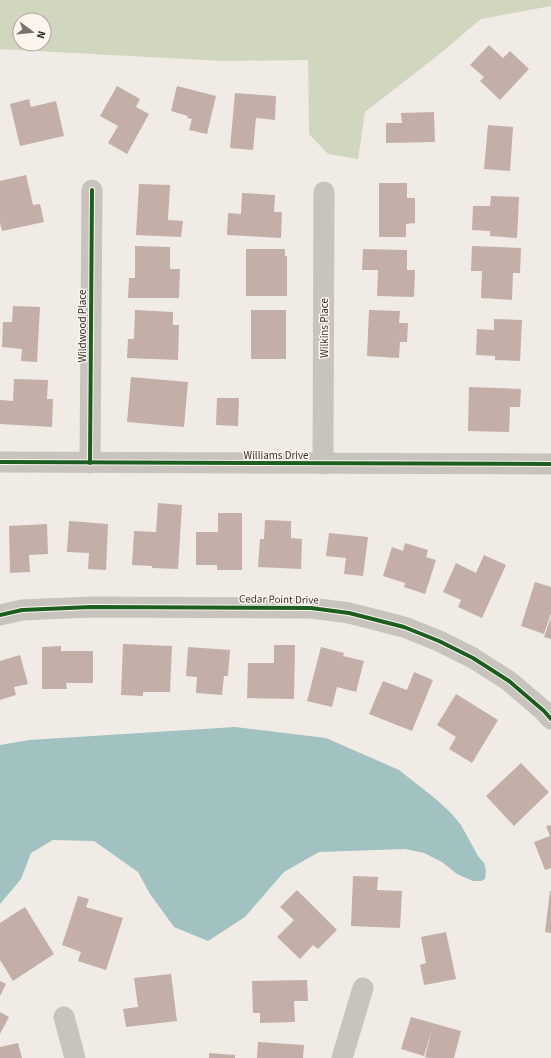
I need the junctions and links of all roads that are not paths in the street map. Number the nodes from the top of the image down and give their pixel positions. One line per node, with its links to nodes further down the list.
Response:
1 (92, 190): 4 (street, Wildwood Place)
2 (324, 192): 5 (street, Wilkins Place)
3 (0, 462): 4 (street, Williams Drive)
4 (90, 463): 5 (street, Williams Drive)
5 (323, 464): 6 (street, Williams Drive)
6 (551, 464)
7 (0, 615): 8 (street, Cedar Point Drive)
8 (549, 711)
9 (363, 988): 12 (street)
10 (64, 1017): 11 (street)
11 (75, 1058)
12 (342, 1058)

